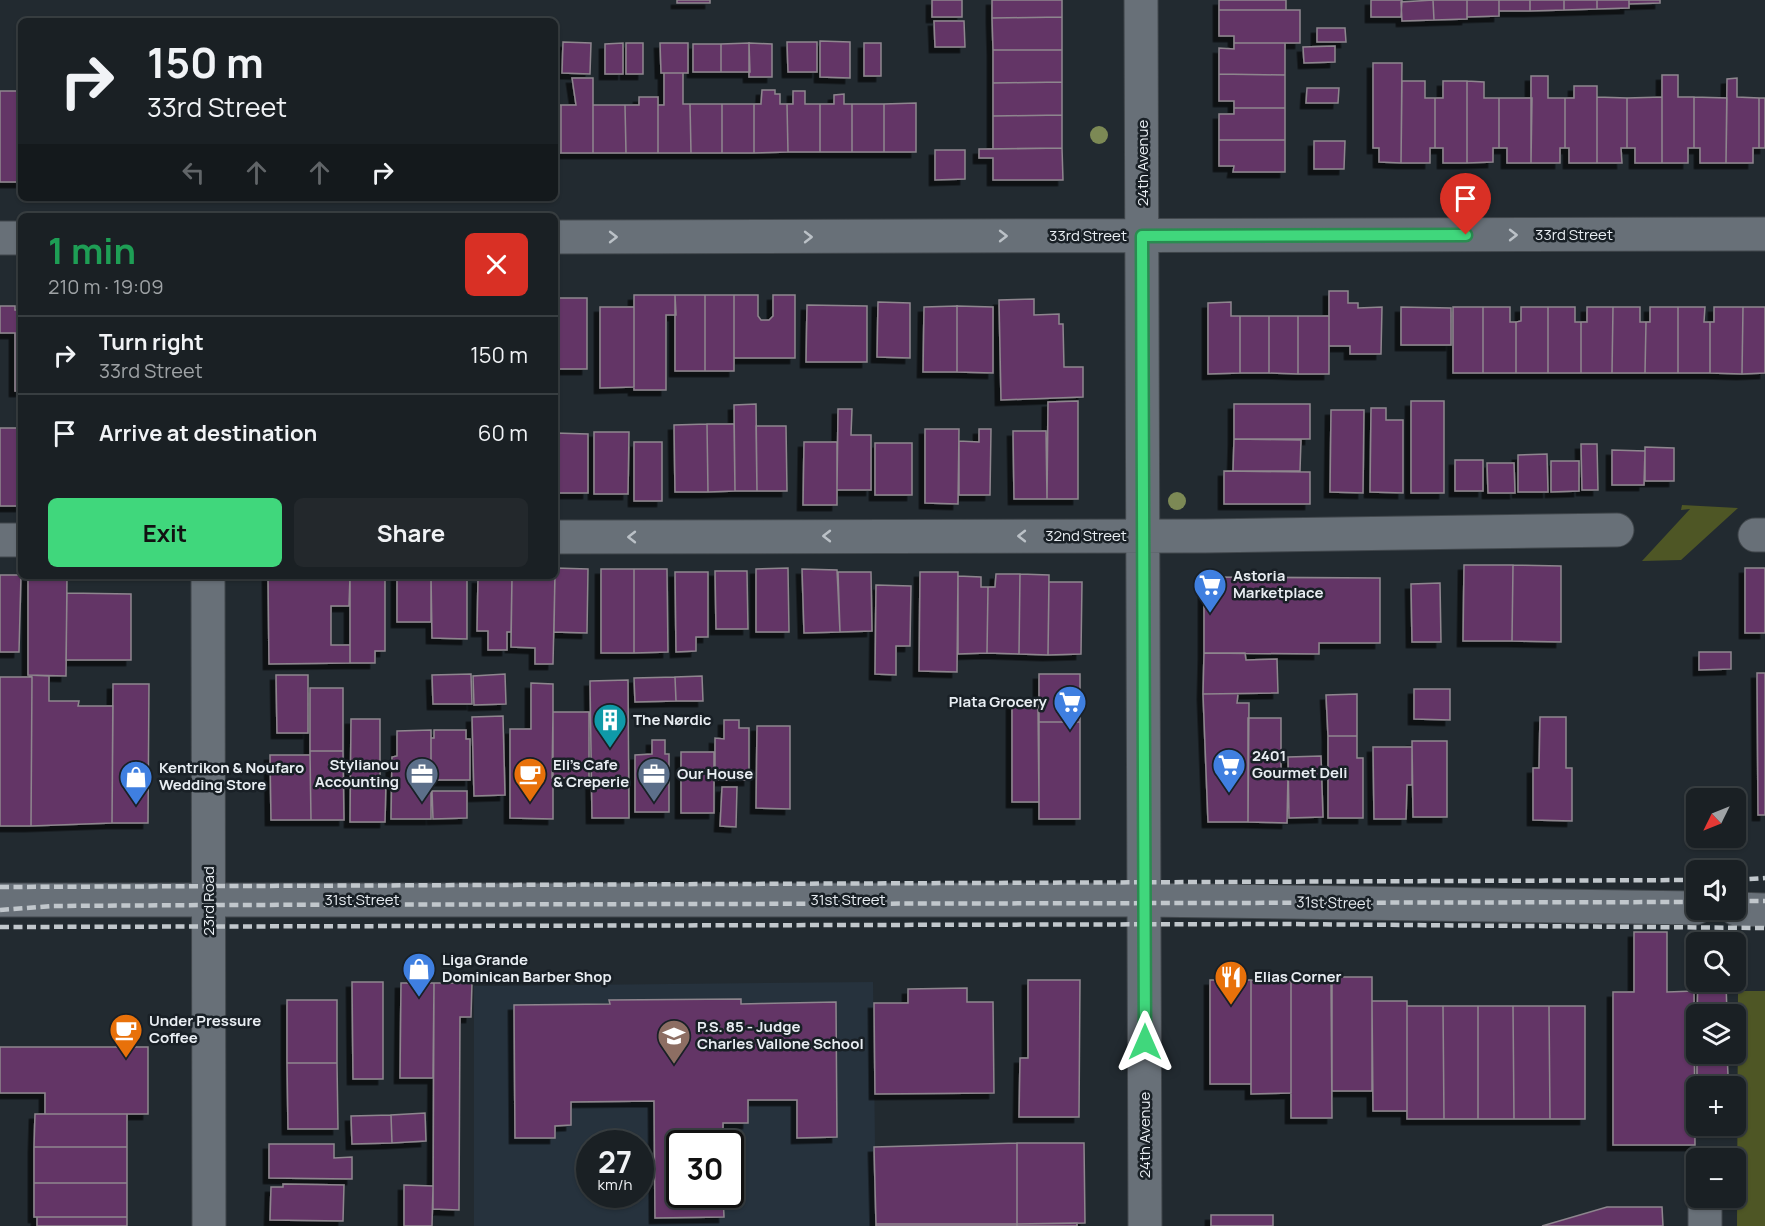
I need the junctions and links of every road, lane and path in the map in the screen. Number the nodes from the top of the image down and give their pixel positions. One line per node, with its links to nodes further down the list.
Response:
1 (1141, 0): 3 (street, 24th Avenue)
2 (1765, 234): 3 (street, 33rd Street, one-way to 2)
3 (1142, 236): 4 (street, 33rd Street, one-way to 3); 8 (street, 24th Avenue)
4 (558, 237)
5 (0, 238): 6 (street)
6 (18, 238)
7 (1617, 530): 8 (street, 32nd Street)
8 (1143, 536): 9 (street, 32nd Street, one-way to 9); 15 (street, 24th Avenue)
9 (558, 537)
10 (0, 540): 11 (street)
11 (18, 540)
12 (208, 579): 14 (street, 23rd Road)
13 (0, 900): 14 (street, 31st Street)
14 (209, 900): 15 (street, 31st Street); 20 (street, 23rd Road)
15 (1144, 900): 16 (street, 31st Street); 21 (street, 24th Avenue)
16 (1686, 908)
17 (1746, 909): 18 (street)
18 (1765, 910)
19 (1705, 1208): 22 (street)
20 (209, 1226)
21 (1145, 1226)
22 (1705, 1226)

